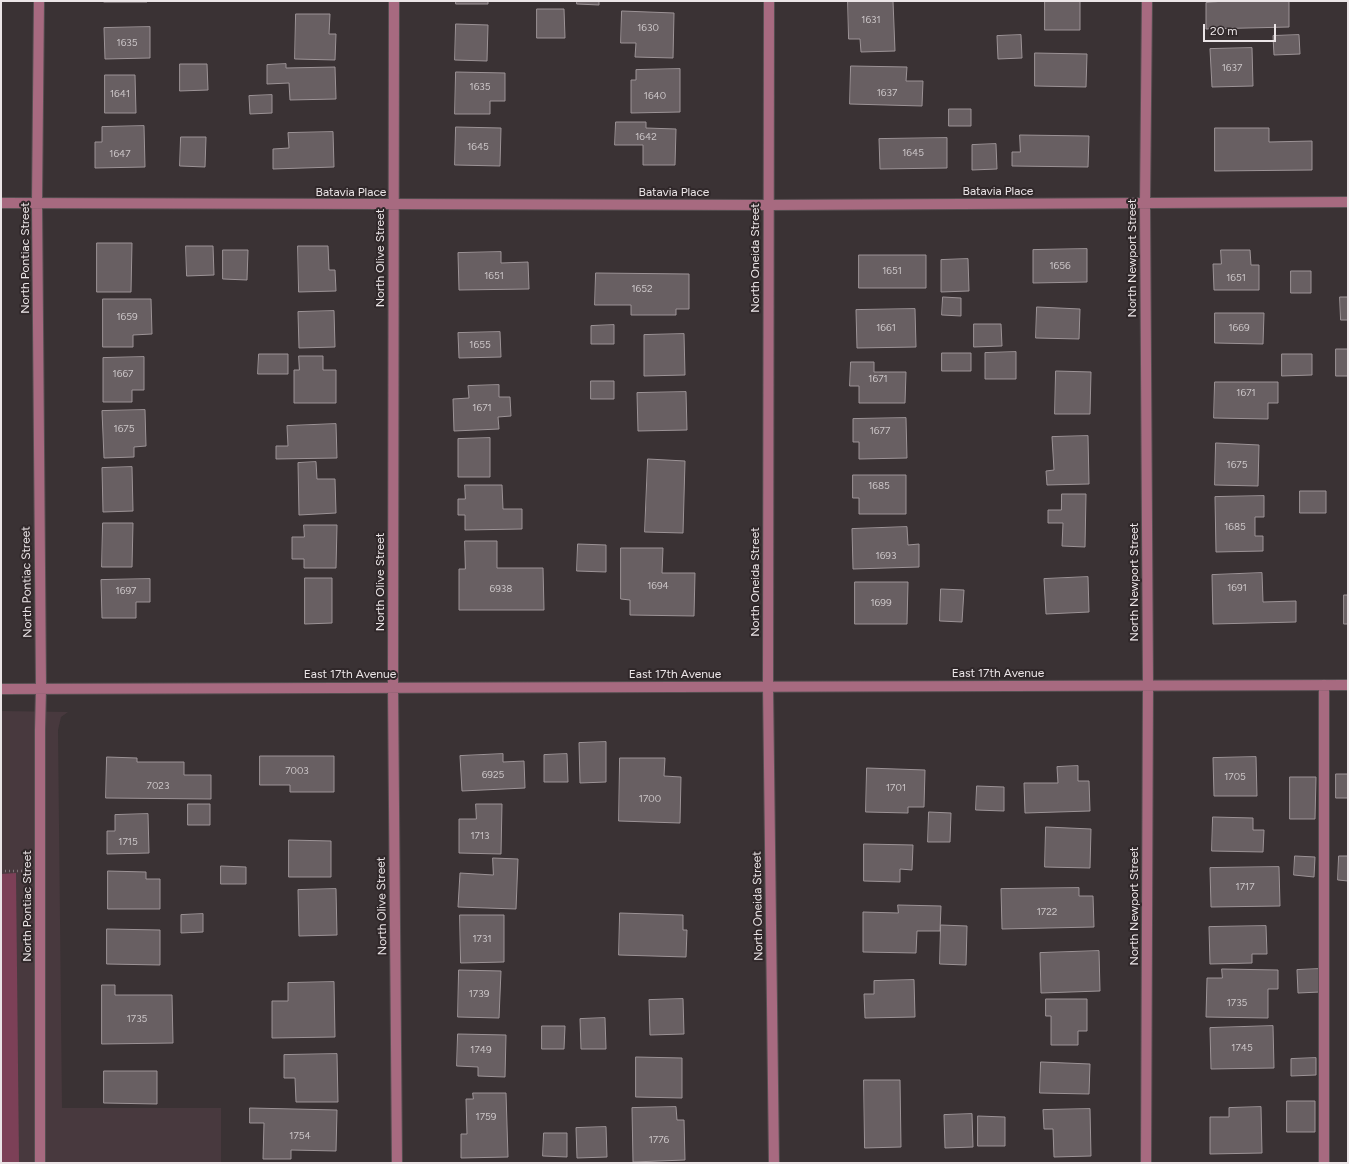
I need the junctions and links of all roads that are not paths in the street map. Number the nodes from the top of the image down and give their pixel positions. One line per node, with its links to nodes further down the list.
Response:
1 (39, 1): 5 (street, North Pontiac Street)
2 (394, 1): 9 (street, North Olive Street)
3 (769, 1): 10 (street, North Oneida Street)
4 (1147, 1): 8 (street, North Newport Street)
5 (37, 202): 7 (street, Batavia Place); 9 (street, Batavia Place); 17 (street, North Pontiac Street)
6 (1348, 202): 8 (street, Batavia Place)
7 (1, 203)
8 (1145, 203): 10 (street, Batavia Place); 13 (street, North Newport Street)
9 (393, 205): 10 (street, Batavia Place); 14 (street, North Olive Street)
10 (768, 205): 15 (street, North Oneida Street)
11 (1324, 685): 12 (street, East 17th Avenue); 13 (street, East 17th Avenue); 22 (street)
12 (1348, 685)
13 (1148, 686): 15 (street, East 17th Avenue); 21 (street, North Newport Street)
14 (393, 687): 15 (street, East 17th Avenue); 17 (street, East 17th Avenue); 19 (street, North Olive Street)
15 (768, 687): 20 (street, North Oneida Street)
16 (1, 688): 17 (street, East 17th Avenue)
17 (41, 688): 18 (street, North Pontiac Street)
18 (40, 1163)
19 (397, 1163)
20 (774, 1163)
21 (1146, 1163)
22 (1324, 1163)

